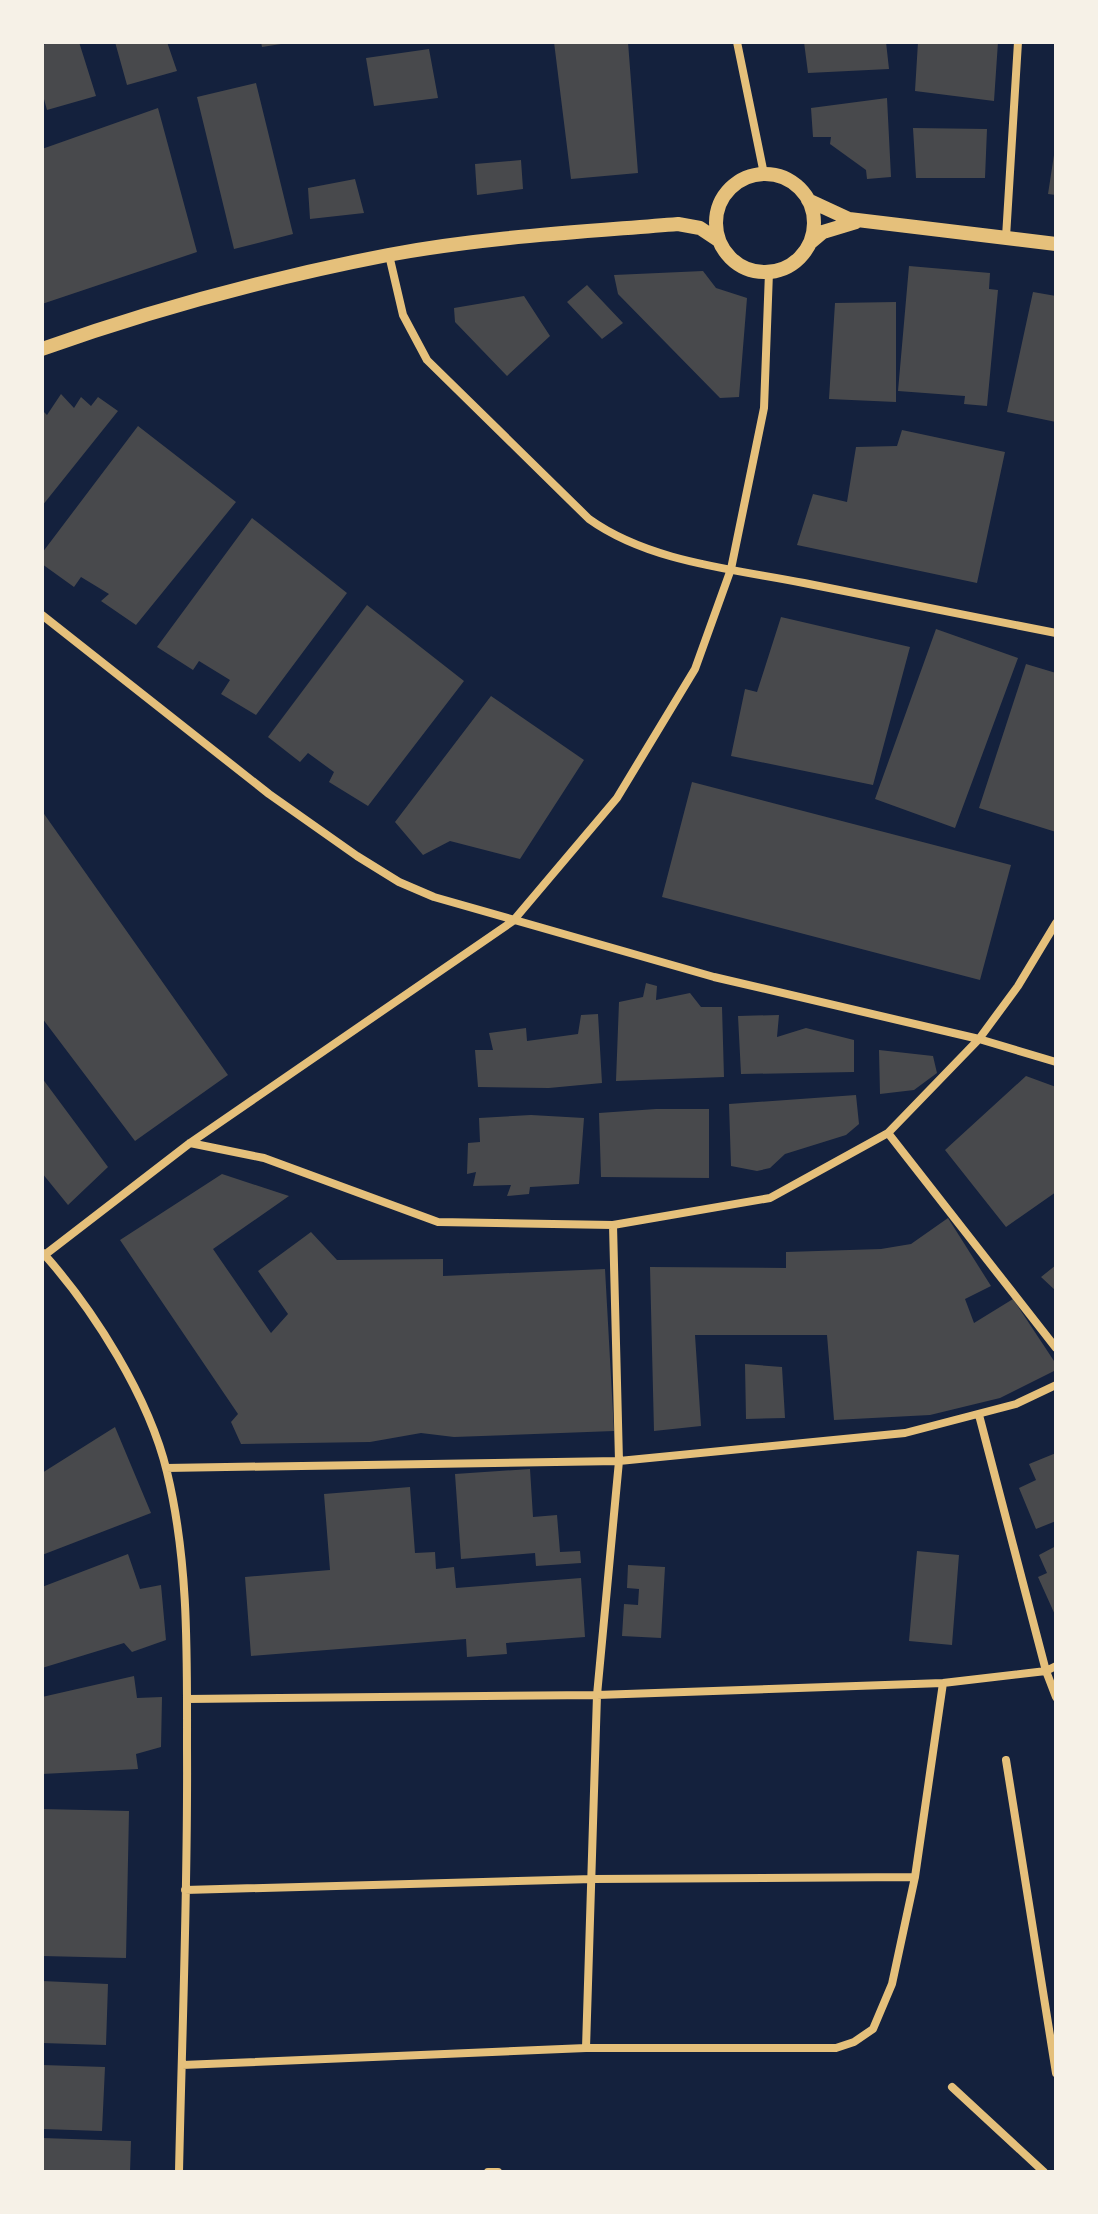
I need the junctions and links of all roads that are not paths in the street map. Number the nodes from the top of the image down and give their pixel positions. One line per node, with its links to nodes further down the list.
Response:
1 (737, 42): 3 (street)
2 (1018, 42): 8 (street)
3 (764, 174): 4 (street); 5 (street)
4 (808, 200): 6 (street); 10 (street)
5 (720, 202): 7 (street); 9 (street)
6 (864, 221): 8 (street); 10 (street)
7 (678, 224): 9 (street); 12 (street)
8 (1006, 237): 11 (street)
9 (718, 240): 13 (street)
10 (809, 243): 13 (street)
11 (1056, 244)
12 (389, 255): 14 (street); 15 (street)
13 (769, 272): 15 (street)
14 (42, 349)
15 (731, 569): 17 (street); 18 (street)
16 (42, 615): 18 (street)
17 (1056, 633)
18 (513, 921): 20 (street); 23 (street)
19 (1056, 923): 20 (street)
20 (979, 1039): 21 (street); 22 (street)
21 (1056, 1062)
22 (888, 1133): 24 (street); 26 (street)
23 (190, 1143): 24 (street); 25 (street)
24 (613, 1225): 29 (street)
25 (43, 1255): 30 (street)
26 (1056, 1348)
27 (1056, 1385): 28 (street)
28 (979, 1415): 29 (street); 32 (street)
29 (619, 1461): 30 (street); 34 (street)
30 (166, 1468): 36 (street)
31 (1056, 1666): 32 (street)
32 (1046, 1671): 33 (street); 35 (street)
33 (943, 1683): 34 (street); 38 (street)
34 (597, 1695): 36 (street); 39 (street)
35 (1056, 1697)
36 (187, 1699): 40 (street)
37 (1006, 1760): 43 (street)
38 (915, 1877): 39 (street); 41 (street)
39 (593, 1879): 40 (street); 41 (street)
40 (185, 1890): 42 (street)
41 (586, 2048): 42 (street)
42 (182, 2065): 46 (street)
43 (1056, 2073)
44 (952, 2087): 49 (street)
45 (1056, 2166): 49 (street)
46 (179, 2172)
47 (489, 2172): 48 (street)
48 (498, 2172)
49 (1046, 2172)

